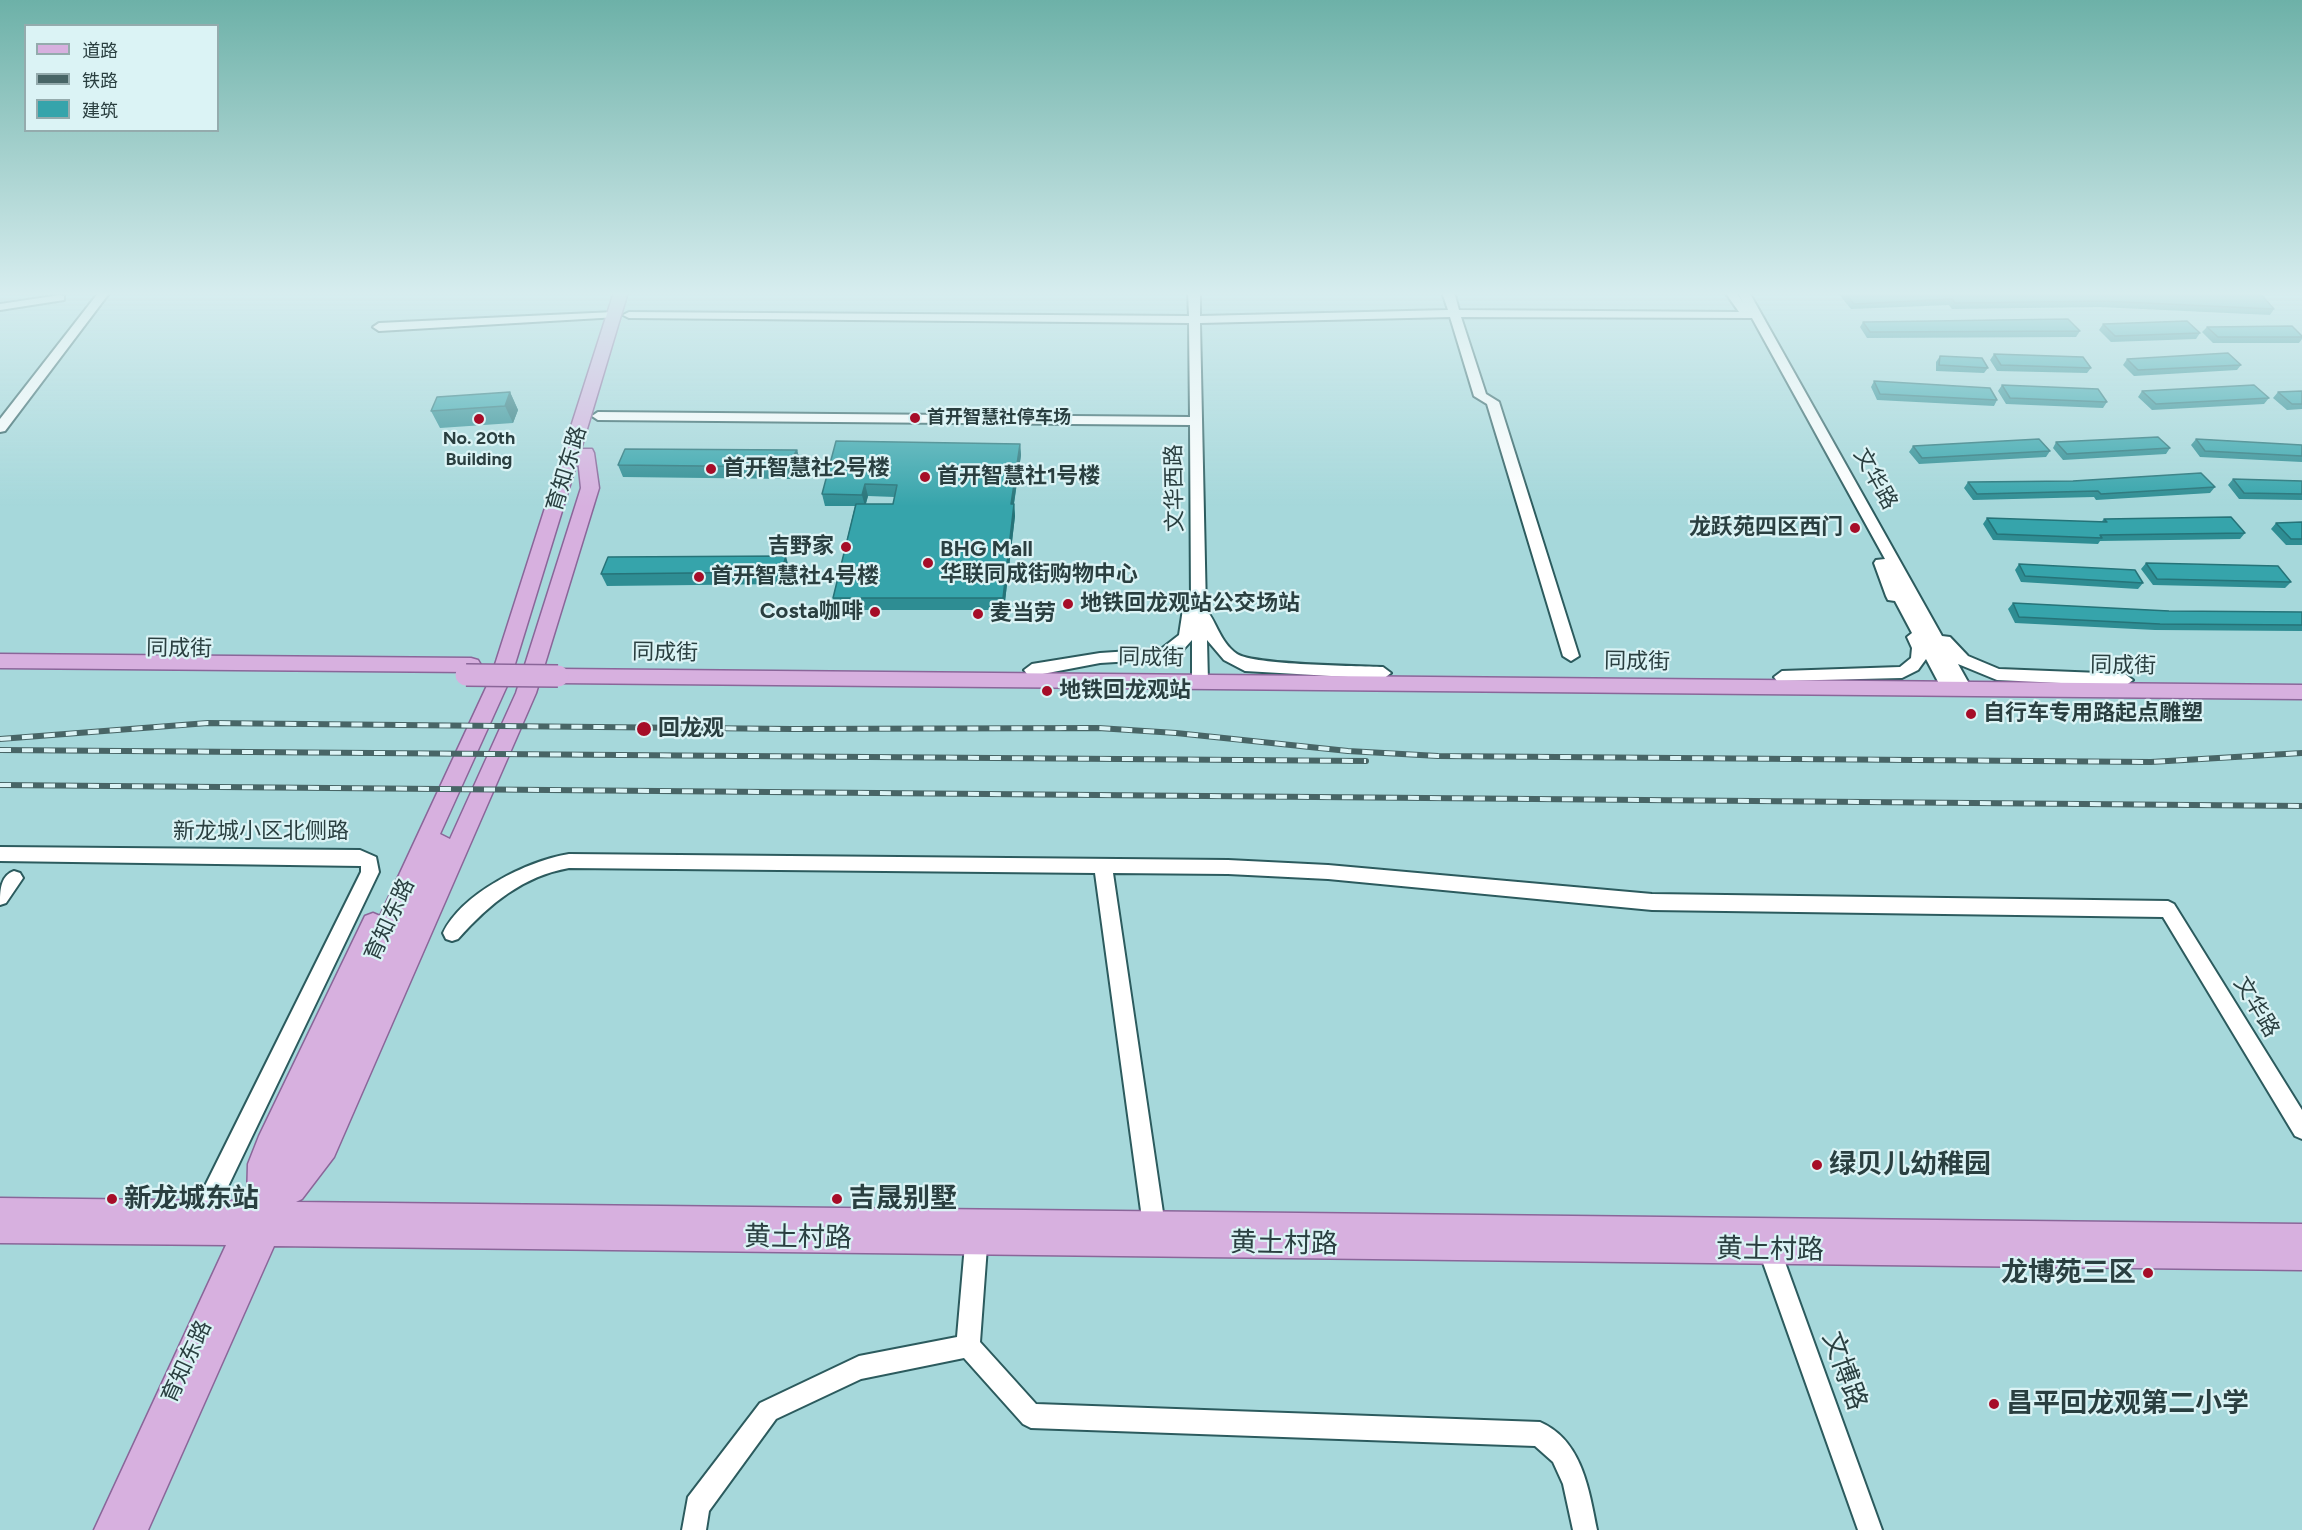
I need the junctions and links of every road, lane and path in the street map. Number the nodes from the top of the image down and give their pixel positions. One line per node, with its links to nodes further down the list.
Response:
1 (50, 363): 10 (street)
2 (606, 363): 11 (main road, 育知东路)
3 (610, 363): 8 (main road, 育知东路)
4 (1195, 363): 9 (street, 文华西路)
5 (1470, 363): 16 (street)
6 (1777, 363): 12 (street, 文华路)
7 (1779, 363): 15 (street, 文华路)
8 (598, 416): 9 (street); 11 (main road, 育知东路)
9 (1196, 421): 13 (street, 文华西路)
10 (0, 428)
11 (579, 453): 37 (main road); 37 (main road)
12 (1881, 563): 24 (street); 27 (street, 文华路)
13 (1198, 570): 14 (street, 文华西路); 19 (street)
14 (1199, 595): 22 (street); 23 (street, 文华西路)
15 (1912, 596): 25 (street); 27 (street, 文华路)
16 (1571, 656)
17 (0, 661): 18 (main road, 同成街)
18 (469, 670): 20 (main road, 同成街); 21 (main road, 同成街, bridge)
19 (1032, 670): 21 (main road, 同成街); 23 (main road, 同成街)
20 (0, 671)
21 (560, 671): 23 (main road, 同成街)
22 (1383, 674): 23 (main road, 同成街); 24 (main road, 同成街)
23 (1200, 677): 27 (main road, 同成街)
24 (1782, 677): 27 (main road, 同成街)
25 (2125, 680): 26 (main road, 同成街); 27 (main road, 同成街)
26 (2302, 682)
27 (1954, 684): 28 (main road, 同成街)
28 (2302, 692)
29 (0, 854): 36 (street, 新龙城小区北侧路)
30 (1103, 864): 33 (street); 34 (street, 文华路); 40 (street)
31 (14, 878): 32 (street)
32 (0, 898)
33 (452, 933)
34 (2302, 1130)
35 (0, 1212): 36 (main road)
36 (202, 1214): 37 (main road)
37 (260, 1224): 38 (main road); 39 (main road, 黄土村路); 45 (main road, 育知东路); 46 (main road, 育知东路)
38 (0, 1229)
39 (977, 1232): 40 (main road, 黄土村路); 44 (street)
40 (1155, 1234): 42 (main road, 黄土村路)
41 (2302, 1238): 42 (main road, 黄土村路)
42 (1766, 1241): 43 (main road, 黄土村路); 49 (street, 文博路)
43 (2302, 1256)
44 (968, 1346): 47 (street); 48 (street)
45 (110, 1530)
46 (132, 1530)
47 (694, 1530)
48 (1585, 1530)
49 (1870, 1530)

